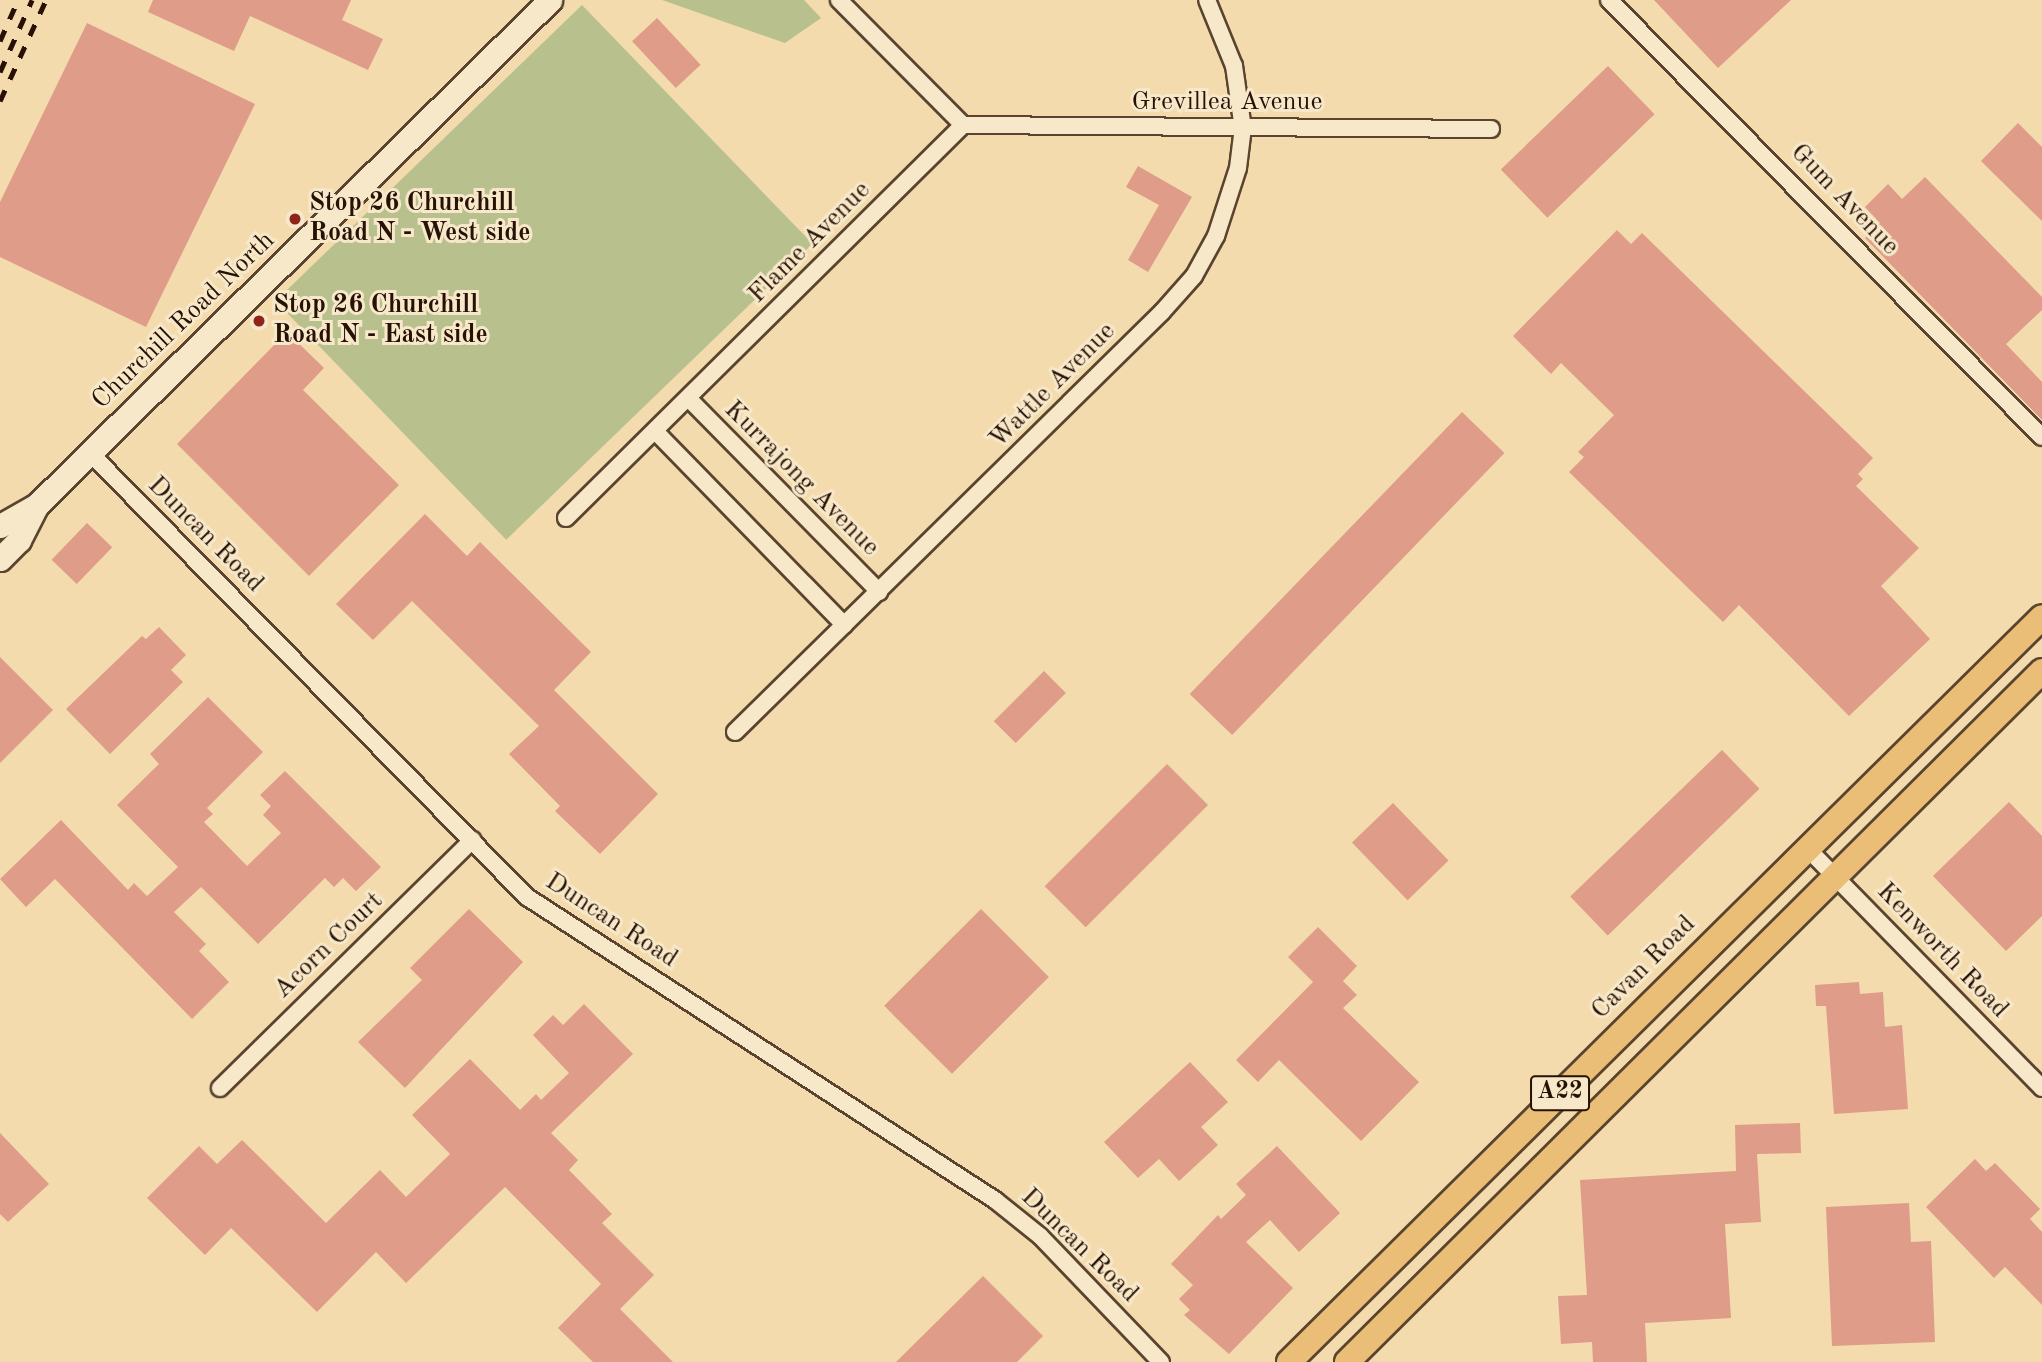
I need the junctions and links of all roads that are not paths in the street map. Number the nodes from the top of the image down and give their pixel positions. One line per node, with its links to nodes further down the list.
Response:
1 (550, 0): 11 (street, Churchill Road North)
2 (839, 0): 5 (street)
3 (1207, 0): 6 (street, Wattle Avenue)
4 (1609, 0): 10 (street, Gum Avenue)
5 (962, 125): 6 (street, Grevillea Avenue); 8 (street, Flame Avenue)
6 (1243, 129): 7 (street, Grevillea Avenue); 16 (street, Wattle Avenue)
7 (1491, 129)
8 (689, 399): 9 (street, Flame Avenue); 16 (street, Kurrajong Avenue)
9 (655, 431): 13 (street, Flame Avenue); 18 (street)
10 (2042, 437)
11 (90, 453): 12 (street, Churchill Road North); 21 (street, Duncan Road)
12 (37, 505): 14 (street, Churchill Road North); 15 (street, Churchill Road North)
13 (566, 518)
14 (0, 526)
15 (0, 559)
16 (879, 592): 18 (street, Wattle Avenue)
17 (2042, 617): 22 (main road, Cavan Road / A22)
18 (844, 625): 20 (street, Wattle Avenue)
19 (2042, 671): 23 (main road, A22)
20 (735, 732)
21 (472, 840): 24 (street, Acorn Court); 26 (street, Duncan Road)
22 (1807, 848): 23 (street, Kenworth Road); 27 (main road, Cavan Road / A22)
23 (1836, 878): 25 (street, Kenworth Road); 28 (main road, A22)
24 (220, 1087)
25 (2042, 1088)
26 (1161, 1362)
27 (1289, 1362)
28 (1347, 1362)

